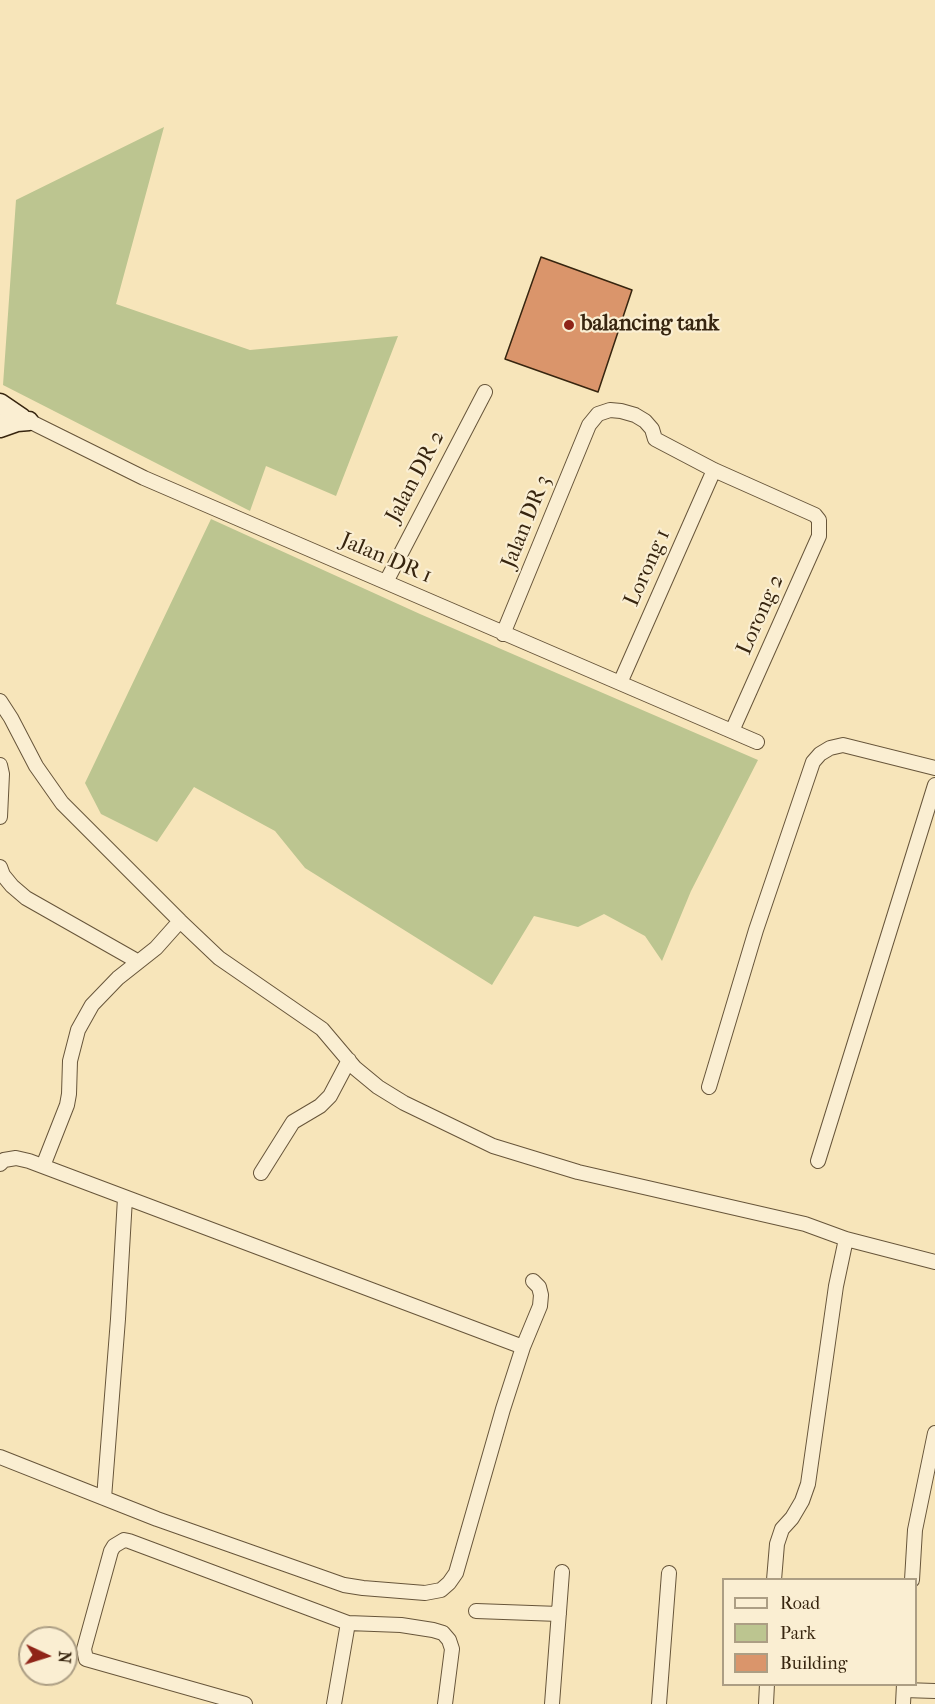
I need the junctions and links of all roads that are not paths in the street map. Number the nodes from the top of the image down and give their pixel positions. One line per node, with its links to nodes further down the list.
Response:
1 (484, 392): 7 (street, Jalan DR 2)
2 (0, 403): 4 (main road)
3 (0, 414): 4 (street, Jalan DR 1)
4 (26, 419): 5 (main road); 7 (street, Jalan DR 1)
5 (0, 428)
6 (714, 470): 8 (street, Jalan DR 3); 9 (street, Lorong 1); 11 (street, Lorong 2)
7 (386, 582): 8 (street, Jalan DR 1)
8 (503, 634): 9 (street, Jalan DR 1)
9 (620, 683): 11 (street, Jalan DR 1)
10 (0, 701): 18 (street)
11 (732, 731): 12 (street, Jalan DR 1)
12 (757, 742)
13 (0, 765): 16 (street)
14 (935, 768): 21 (street)
15 (935, 785): 22 (street)
16 (0, 817)
17 (0, 867): 19 (street)
18 (180, 921): 19 (street); 20 (street)
19 (137, 961): 24 (street)
20 (349, 1060): 25 (street); 27 (street)
21 (709, 1086)
22 (818, 1161)
23 (0, 1164): 24 (street)
24 (43, 1166): 26 (street)
25 (261, 1173)
26 (124, 1198): 30 (street); 33 (street)
27 (846, 1239): 28 (street); 36 (street)
28 (935, 1262)
29 (533, 1281): 30 (street)
30 (524, 1347): 33 (street)
31 (935, 1433): 37 (street)
32 (0, 1456): 33 (street)
33 (104, 1498)
34 (562, 1572): 39 (street)
35 (669, 1573): 48 (street)
36 (774, 1578)
37 (912, 1578)
38 (476, 1611): 39 (street)
39 (559, 1614): 47 (street)
40 (348, 1623): 44 (street); 45 (street); 46 (street)
41 (767, 1686): 49 (street)
42 (904, 1687): 43 (street); 50 (street)
43 (935, 1691)
44 (245, 1704)
45 (334, 1704)
46 (445, 1704)
47 (552, 1704)
48 (659, 1704)
49 (766, 1704)
50 (903, 1704)

